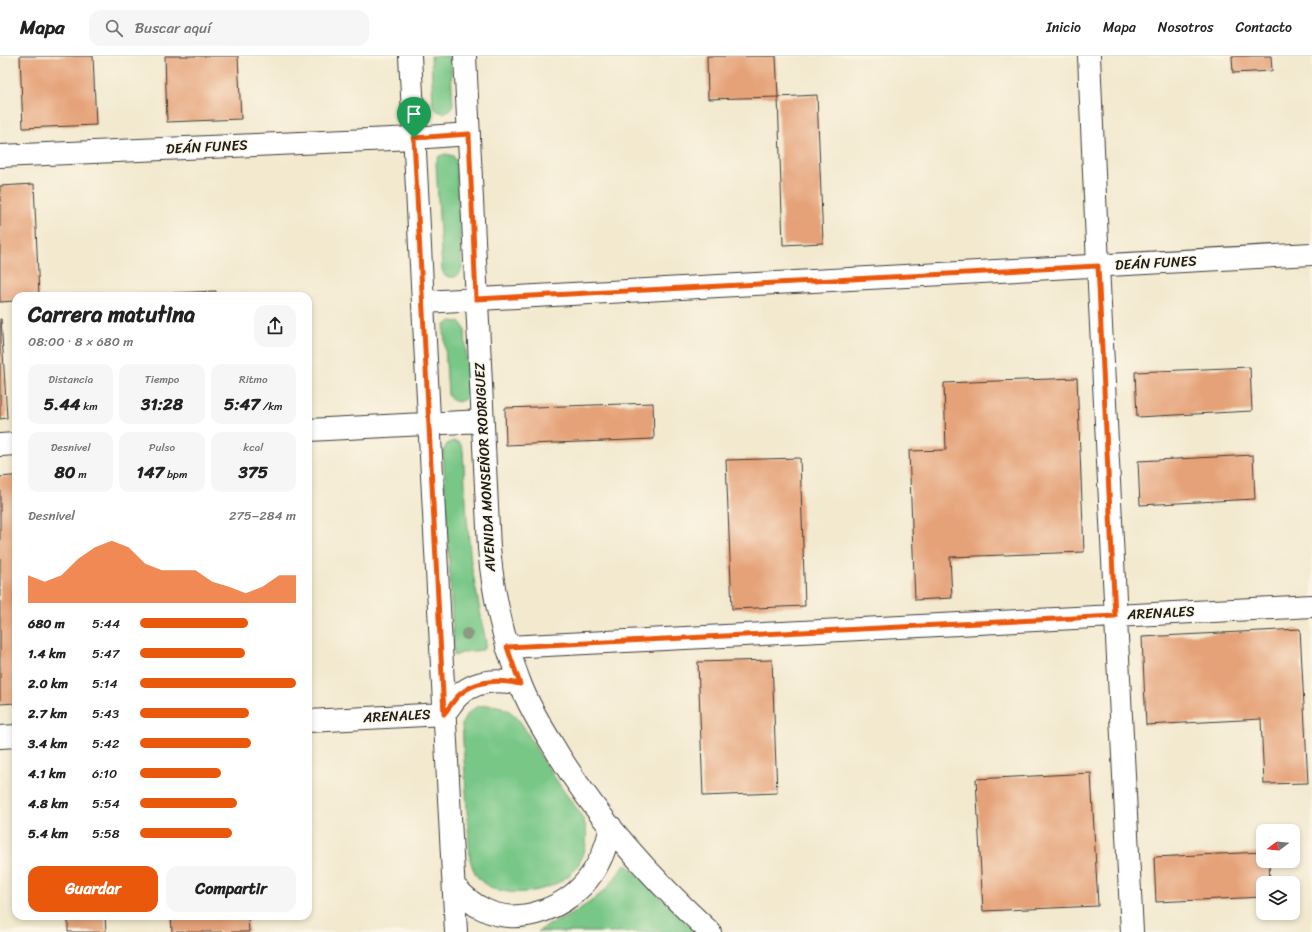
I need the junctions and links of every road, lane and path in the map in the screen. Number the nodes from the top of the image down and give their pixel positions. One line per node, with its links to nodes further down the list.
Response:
1 (410, 56): 5 (street)
2 (464, 56): 4 (street, AVENIDA MONSEÑOR RODRIGUEZ)
3 (1089, 56): 8 (street)
4 (469, 134): 5 (street, DEÁN FUNES); 9 (street, AVENIDA MONSEÑOR RODRIGUEZ)
5 (414, 138): 6 (street, DEÁN FUNES); 10 (street)
6 (0, 156)
7 (1312, 254): 8 (street, DEÁN FUNES)
8 (1098, 266): 9 (street, DEÁN FUNES); 17 (street)
9 (476, 299): 10 (street, DEÁN FUNES); 11 (street, AVENIDA MONSEÑOR RODRIGUEZ)
10 (424, 302): 12 (street)
11 (482, 421): 12 (street); 18 (street, AVENIDA MONSEÑOR RODRIGUEZ)
12 (430, 424): 13 (street); 20 (street)
13 (312, 430)
14 (12, 444): 15 (street)
15 (0, 445)
16 (1312, 606): 17 (street, ARENALES)
17 (1115, 616): 18 (street, ARENALES); 29 (street)
18 (507, 647): 19 (street, AVENIDA MONSEÑOR RODRIGUEZ)
19 (520, 684): 20 (street, ARENALES); 24 (street, AVENIDA MONSEÑOR RODRIGUEZ)
20 (444, 714): 21 (street, ARENALES); 25 (street)
21 (312, 721)
22 (12, 736): 23 (street)
23 (0, 737)
24 (617, 835): 26 (street); 28 (street, AVENIDA MONSEÑOR RODRIGUEZ)
25 (454, 886): 26 (street); 27 (street)
26 (510, 924)
27 (456, 932)
28 (710, 932)
29 (1132, 932)

